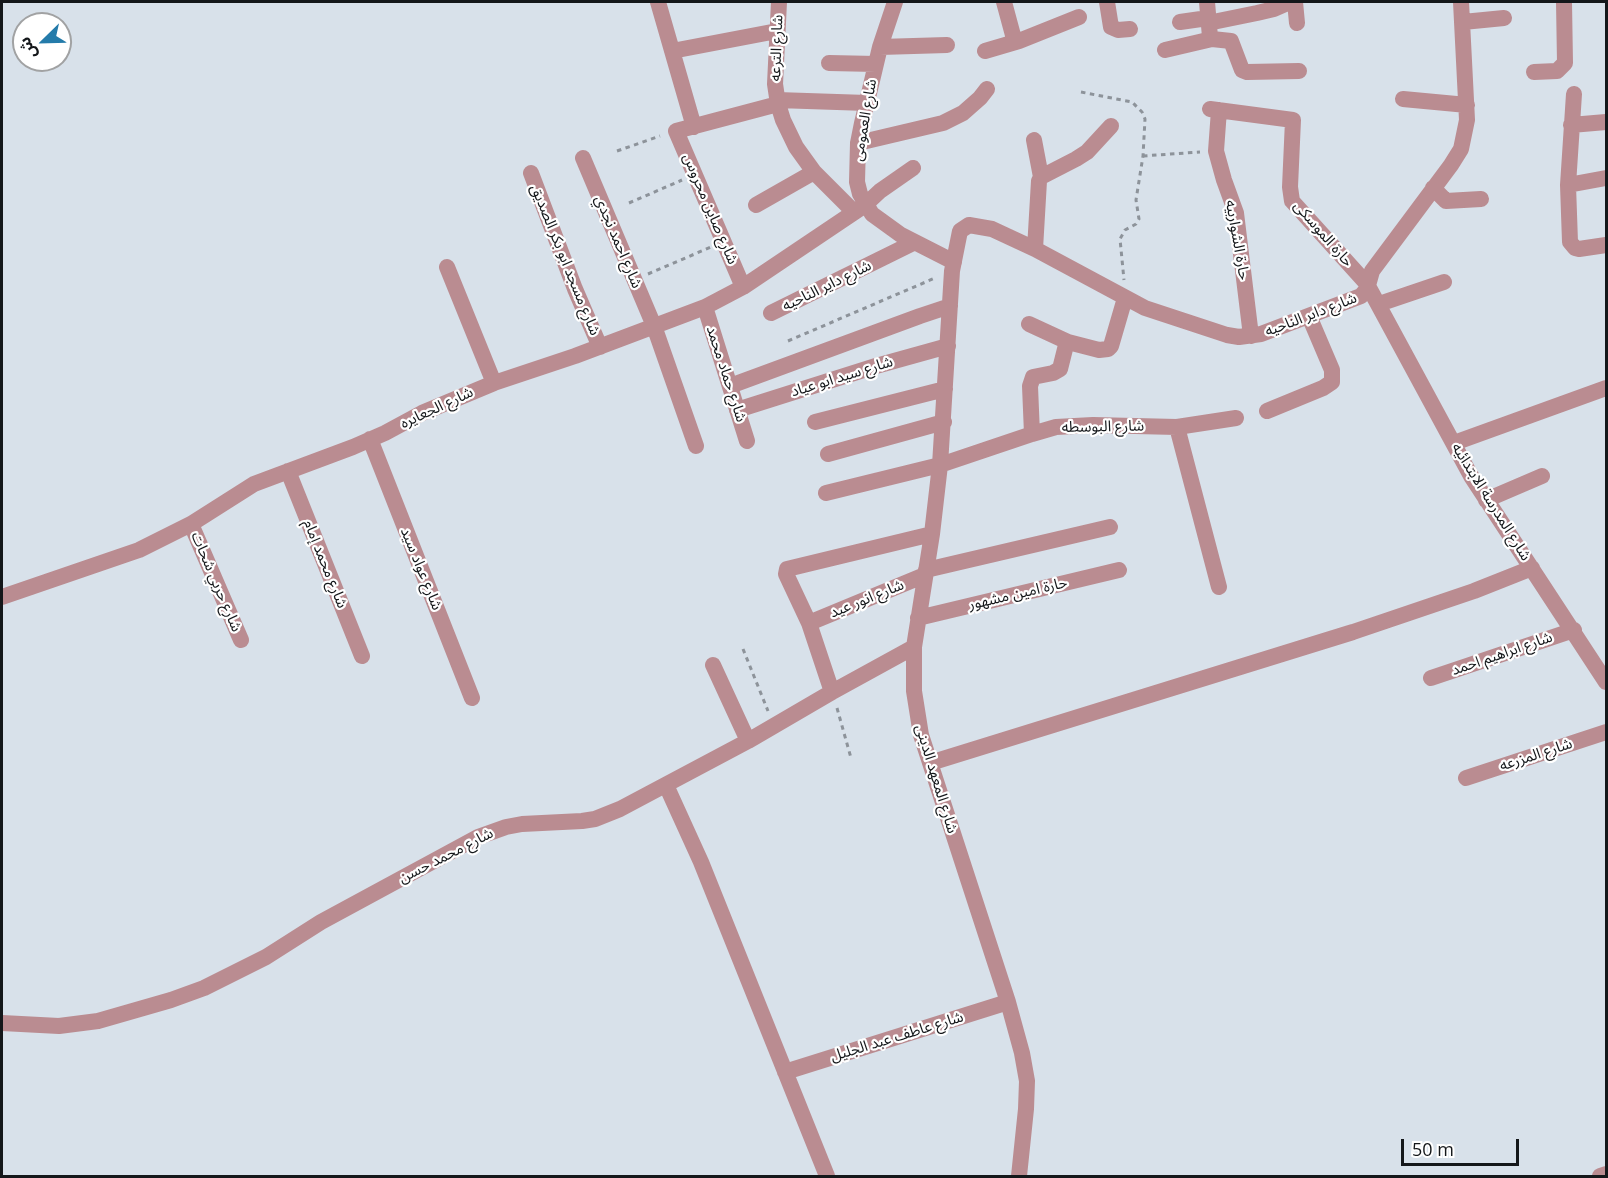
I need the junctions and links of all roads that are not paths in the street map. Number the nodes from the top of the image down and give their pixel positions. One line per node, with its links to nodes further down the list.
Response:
1 (658, 2): 22 (street)
2 (779, 2): 16 (street, شارع الترعه)
3 (895, 2): 20 (street, شارع العمومى)
4 (1004, 2): 18 (street)
5 (1107, 2): 15 (street)
6 (1293, 2): 9 (street); 14 (street)
7 (1461, 2): 13 (street, شارع داير الناحيه)
8 (1564, 2): 27 (street)
9 (1208, 14): 12 (street); 17 (street)
10 (1079, 17): 18 (street)
11 (1504, 18): 13 (street)
12 (1180, 22)
13 (1463, 22): 33 (street, شارع داير الناحيه)
14 (1297, 23)
15 (1130, 29)
16 (777, 31): 22 (street); 31 (street, شارع الترعه)
17 (1212, 39): 21 (street); 26 (street)
18 (1019, 41): 23 (street)
19 (947, 45): 20 (street)
20 (880, 47): 25 (street, شارع العمومى)
21 (1165, 50)
22 (672, 51): 38 (street)
23 (985, 51)
24 (829, 63): 25 (street)
25 (876, 64): 32 (street, شارع العمومى)
26 (1299, 71)
27 (1534, 72)
28 (987, 89): 40 (street)
29 (1574, 94): 36 (street)
30 (1403, 99): 33 (street)
31 (778, 102): 32 (street); 38 (street); 43 (street, شارع الترعه)
32 (867, 103): 40 (street, شارع العمومى)
33 (1467, 105): 48 (street, شارع داير الناحيه)
34 (1214, 109): 59 (street, حارة الموسكى); 69 (street, حارة الشواربيه)
35 (1606, 122): 36 (street)
36 (1571, 125): 47 (street)
37 (1111, 126): 45 (street)
38 (694, 127): 60 (street, شارع صاين محروس)
39 (1034, 140): 45 (street)
40 (858, 143): 51 (street, شارع العمومى)
41 (583, 158): 68 (street, شارع احمد نجدي)
42 (913, 168): 51 (street, شارع الجعايره)
43 (814, 172): 50 (street); 51 (street, شارع الترعه)
44 (531, 173): 72 (street, شارع مسجد ابو بكر الصديق)
45 (1041, 177): 55 (street)
46 (1606, 178): 47 (street)
47 (1568, 185): 54 (street)
48 (1433, 188): 49 (street); 59 (street, شارع داير الناحيه)
49 (1480, 199)
50 (756, 205)
51 (860, 208): 53 (street); 60 (street, شارع الجعايره)
52 (960, 231): 55 (street, شارع داير الناحيه); 56 (street, شارع المعهد الدينى)
53 (915, 242): 56 (street); 65 (street, شارع داير الناحيه)
54 (1606, 245)
55 (1035, 249): 61 (street, شارع داير الناحيه)
56 (953, 266): 63 (street, شارع المعهد الدينى)
57 (447, 267): 73 (street)
58 (1444, 282): 62 (street)
59 (1367, 284): 62 (street, شارع المدرسة الابتدائيه); 66 (street, شارع داير الناحيه)
60 (743, 287): 64 (street, شارع الجعايره)
61 (1123, 298): 69 (street, شارع داير الناحيه); 70 (street)
62 (1379, 304): 86 (street, شارع المدرسة الابتدائيه)
63 (950, 306): 71 (street, شارع المعهد الدينى); 74 (street)
64 (705, 307): 68 (street, شارع الجعايره); 74 (street, شارع حماد محمد)
65 (771, 313)
66 (1309, 316): 69 (street, شارع داير الناحيه); 78 (street)
67 (1029, 324): 70 (street)
68 (654, 326): 72 (street, شارع الجعايره); 87 (street, شارع احمد نجدي)
69 (1251, 336)
70 (1068, 342): 83 (street)
71 (948, 346): 75 (street, شارع المعهد الدينى); 77 (street, شارع سيد ابو عياد)
72 (600, 347): 73 (street, شارع الجعايره)
73 (494, 383): 84 (street, شارع الجعايره)
74 (730, 386): 77 (street, شارع حماد محمد)
75 (945, 388): 80 (street); 81 (street, شارع المعهد الدينى)
76 (1606, 388): 86 (street)
77 (738, 410): 85 (street, شارع حماد محمد)
78 (1267, 411)
79 (1236, 418): 82 (street, شارع البوسطه)
80 (815, 422)
81 (944, 422): 88 (street); 89 (street, شارع المعهد الدينى)
82 (1177, 427): 83 (street, شارع البوسطه); 100 (street)
83 (1032, 434): 89 (street, شارع البوسطه)
84 (370, 440): 90 (street, شارع الجعايره); 112 (street, شارع عواد سيد)
85 (747, 441)
86 (1454, 443): 93 (street, شارع المدرسة الابتدائيه)
87 (696, 446)
88 (828, 454)
89 (940, 465): 92 (street, شارع البوسطه); 96 (street, شارع المعهد الدينى)
90 (288, 471): 94 (street, شارع الجعايره); 107 (street, شارع محمد إمام)
91 (1542, 476): 93 (street)
92 (826, 494)
93 (1486, 500): 97 (street, شارع المدرسة الابتدائيه)
94 (191, 524): 101 (street, شارع الجعايره); 105 (street, شارع حربي شحات)
95 (1110, 527): 99 (street, شارع انور عيد)
96 (932, 534): 99 (street, شارع المعهد الدينى); 103 (street)
97 (1532, 568): 104 (street, شارع المدرسة الابتدائيه); 115 (street)
98 (1119, 570): 102 (street, حارة امين مشهور)
99 (926, 572): 102 (street, شارع المعهد الدينى); 103 (street, شارع انور عيد)
100 (1219, 587)
101 (2, 597)
102 (918, 618): 106 (street, شارع المعهد الدينى)
103 (809, 623): 111 (street)
104 (1574, 630): 109 (street, شارع ابراهيم احمد); 110 (street, شارع المدرسة الابتدائيه)
105 (241, 640)
106 (914, 647): 111 (street, شارع محمد حسن); 115 (street, شارع المعهد الدينى)
107 (362, 656)
108 (713, 665): 114 (street)
109 (1431, 678)
110 (1606, 682)
111 (832, 692): 114 (street, شارع محمد حسن)
112 (472, 698)
113 (1606, 732): 116 (street, شارع المزرعه)
114 (748, 741): 117 (street, شارع محمد حسن)
115 (930, 763): 118 (street, شارع المعهد الدينى)
116 (1466, 778)
117 (666, 785): 119 (street, شارع محمد حسن); 120 (street)
118 (1008, 1002): 120 (street, شارع عاطف عبد الجليل); 123 (street, شارع المعهد الدينى)
119 (2, 1023)
120 (785, 1072): 122 (street)
121 (1606, 1174): 124 (street)
122 (827, 1176)
123 (1019, 1176)
124 (1600, 1176)

